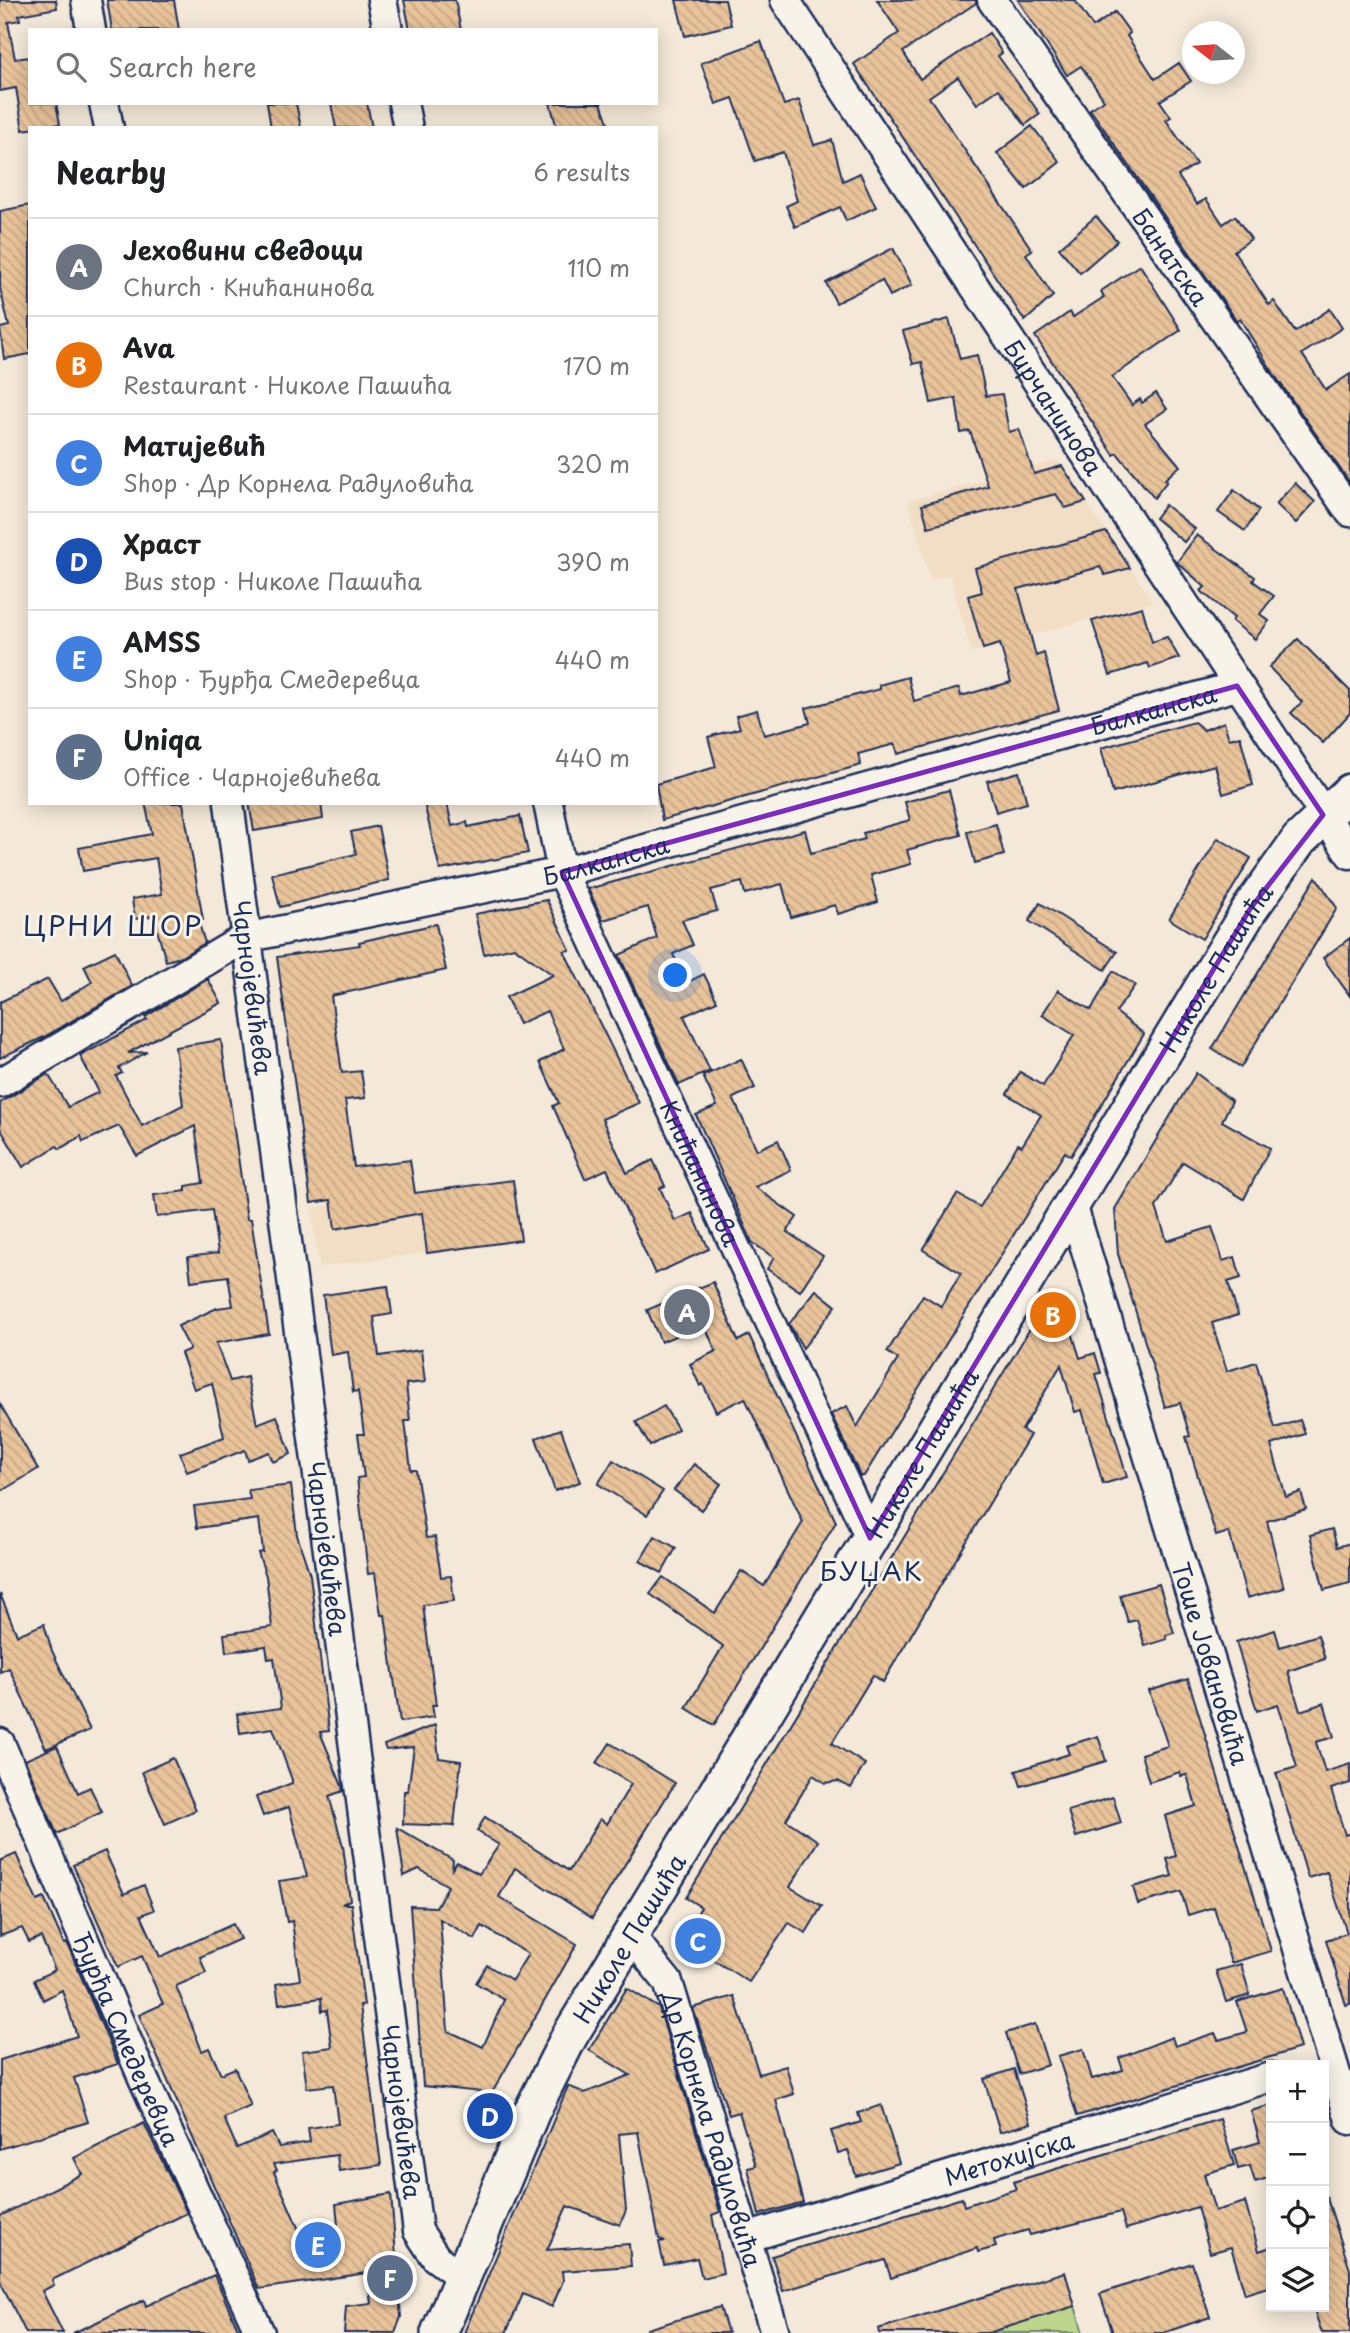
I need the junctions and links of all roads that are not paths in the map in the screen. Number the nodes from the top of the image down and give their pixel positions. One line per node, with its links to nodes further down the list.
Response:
1 (86, 0): 5 (street)
2 (382, 0): 6 (street)
3 (785, 0): 12 (street, Бирчанинова)
4 (992, 0): 11 (street, Банатска)
5 (91, 28)
6 (388, 28)
7 (104, 105): 9 (street)
8 (403, 105): 10 (street)
9 (109, 126)
10 (408, 126)
11 (1350, 512)
12 (1237, 685): 16 (street, Бирчанинова); 18 (street, Балканска)
13 (1350, 792): 16 (main road, Николе Пашића)
14 (229, 805): 19 (street, Чарнојевићева)
15 (548, 805): 18 (street, Книћанинова)
16 (1323, 815): 17 (street, Бирчанинова); 21 (main road, Николе Пашића)
17 (1350, 854)
18 (562, 872): 19 (street, Балканска); 22 (street, Книћанинова)
19 (244, 938): 20 (street, Балканска); 30 (street, Чарнојевићева)
20 (0, 1083)
21 (1072, 1204): 22 (main road, Николе Пашића); 25 (street, Тоше Јовановића)
22 (870, 1538): 24 (main road, Николе Пашића)
23 (0, 1743): 31 (street, Ђурђа Смедеревца)
24 (630, 1936): 29 (street, Др Корнела Радуловића); 30 (main road, Николе Пашића)
25 (1320, 2060)
26 (1329, 2078): 28 (street, Тоше Јовановића)
27 (1266, 2079): 29 (street, Метохијска)
28 (1350, 2120)
29 (746, 2238): 33 (street, Др Корнела Радуловића)
30 (462, 2277): 32 (main road, Николе Пашића)
31 (260, 2333)
32 (439, 2333)
33 (775, 2333)

